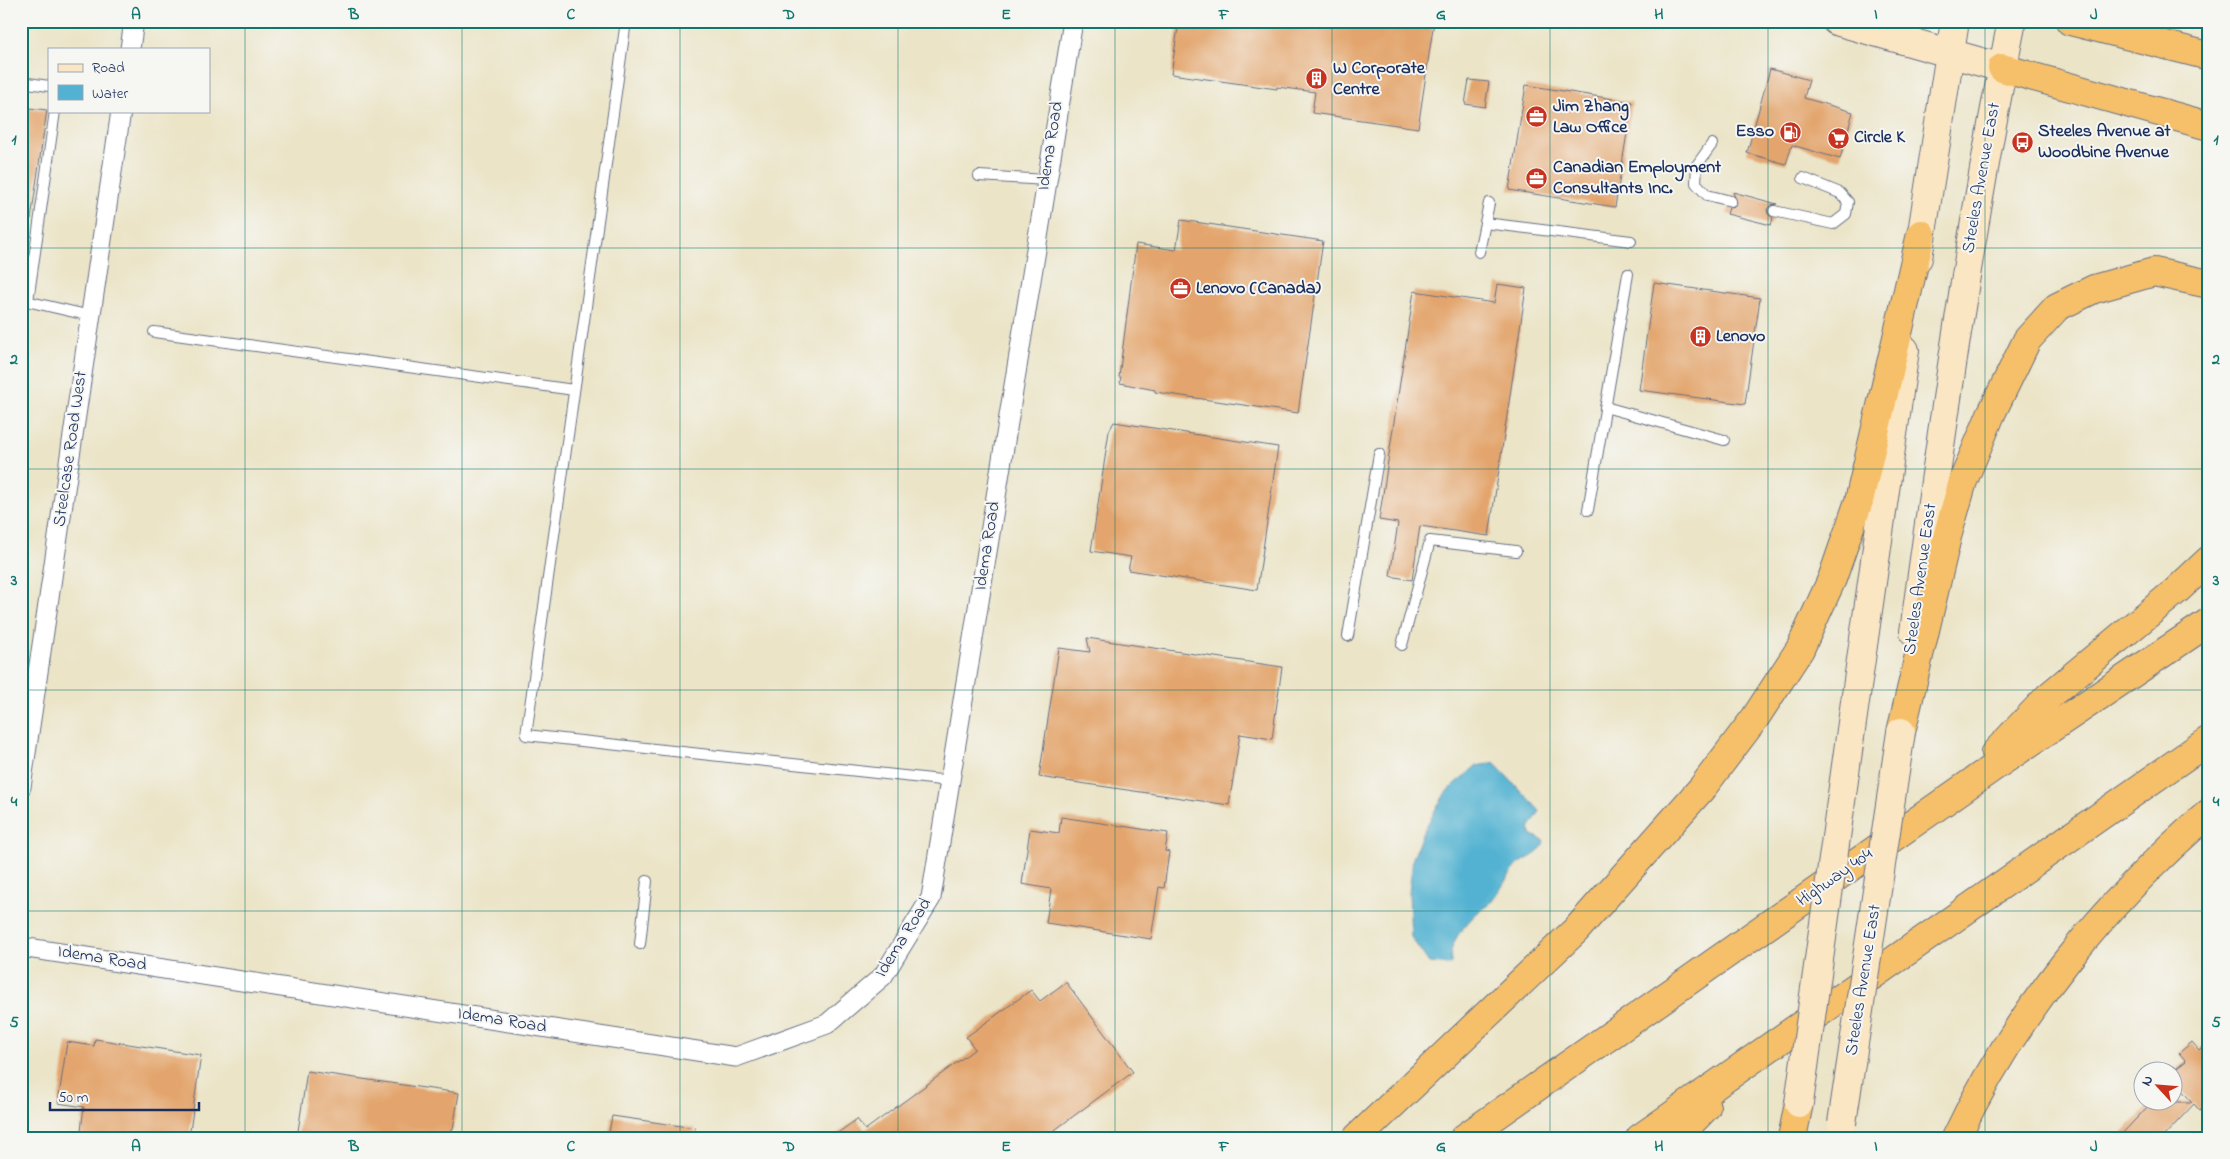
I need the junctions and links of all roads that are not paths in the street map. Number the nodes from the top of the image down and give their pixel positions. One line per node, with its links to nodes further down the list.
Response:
1 (134, 21): 8 (street)
2 (626, 21): 33 (lane)
3 (1073, 21): 20 (street, Idema Road)
4 (1836, 21): 9 (main road)
5 (1955, 21): 9 (main road)
6 (2012, 21): 11 (main road, Steeles Avenue East)
7 (2070, 21): 10 (highway)
8 (130, 48)
9 (1950, 54): 11 (main road); 25 (main road)
10 (2209, 56)
11 (2002, 68): 16 (highway); 43 (main road, Steeles Avenue East)
12 (21, 82): 13 (lane)
13 (48, 86)
14 (55, 112): 30 (lane)
15 (121, 112): 31 (street, Steelcase Road West)
16 (2209, 126)
17 (1712, 144): 21 (lane)
18 (979, 176): 20 (lane)
19 (1804, 178): 23 (lane)
20 (1046, 180): 45 (street, Idema Road)
21 (1731, 201)
22 (1489, 203): 24 (lane)
23 (1774, 211)
24 (1485, 224): 26 (lane); 27 (lane)
25 (1922, 234): 53 (main road, bridge); 55 (highway)
26 (1631, 242)
27 (1479, 252)
28 (1628, 274): 34 (lane)
29 (2209, 284): 43 (highway)
30 (24, 301): 31 (lane)
31 (91, 316): 46 (street, Steelcase Road West)
32 (154, 332): 33 (lane)
33 (574, 390): 45 (lane)
34 (1605, 407): 35 (lane); 37 (lane)
35 (1724, 440)
36 (1379, 454): 41 (lane)
37 (1588, 510)
38 (1516, 551): 42 (lane)
39 (2209, 560): 47 (highway)
40 (2209, 622): 47 (highway, Highway 404)
41 (1348, 636)
42 (1402, 645)
43 (1901, 732): 54 (main road, Steeles Avenue East, bridge)
44 (2209, 740): 52 (highway)
45 (950, 782): 51 (street, Idema Road)
46 (21, 787)
47 (1956, 794): 56 (highway, Highway 404)
48 (2209, 813): 60 (highway)
49 (647, 881): 50 (lane)
50 (640, 944)
51 (21, 947)
52 (1758, 1055): 57 (highway); 58 (highway)
53 (1799, 1103): 59 (highway)
54 (1841, 1131)
55 (1357, 1138)
56 (1464, 1138)
57 (1640, 1138)
58 (1676, 1138)
59 (1793, 1138)
60 (1956, 1138)

